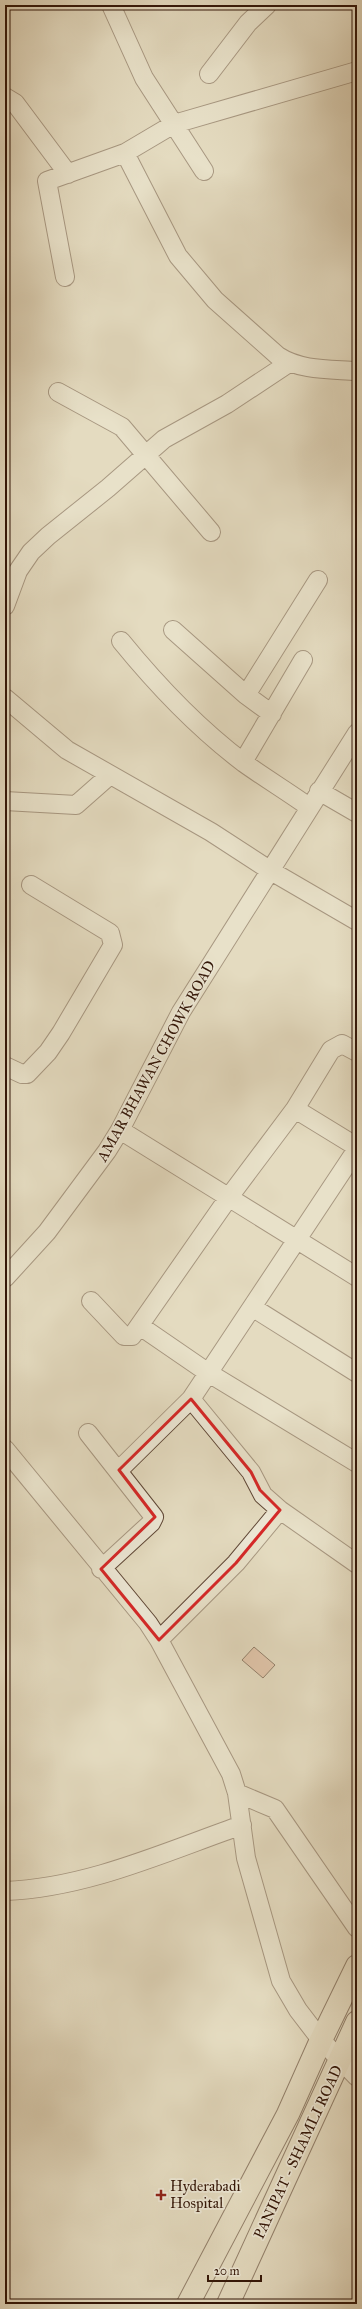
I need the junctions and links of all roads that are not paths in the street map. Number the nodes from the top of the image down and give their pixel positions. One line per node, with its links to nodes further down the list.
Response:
1 (111, 5): 6 (street)
2 (267, 5): 4 (street)
3 (357, 71): 6 (street)
4 (209, 74)
5 (5, 96): 9 (street)
6 (174, 124): 7 (street); 8 (street)
7 (125, 153): 9 (street); 11 (street)
8 (204, 171)
9 (68, 174): 10 (street)
10 (65, 277)
11 (289, 363): 12 (street); 14 (street)
12 (357, 371)
13 (58, 392): 14 (street)
14 (144, 456): 15 (street); 17 (street)
15 (211, 532)
16 (318, 580): 21 (street)
17 (5, 606)
18 (173, 630): 21 (street)
19 (121, 641): 25 (street)
20 (303, 660): 23 (street)
21 (246, 695): 23 (street)
22 (5, 698): 26 (street)
23 (272, 714): 25 (street)
24 (357, 733): 27 (street, AMAR BHAWAN CHOWK ROAD)
25 (243, 762): 29 (street)
26 (110, 775): 28 (street); 31 (street)
27 (319, 792): 29 (street, AMAR BHAWAN CHOWK ROAD); 30 (street)
28 (5, 801)
29 (309, 807): 31 (street, AMAR BHAWAN CHOWK ROAD)
30 (357, 813)
31 (271, 871): 33 (street); 37 (street, AMAR BHAWAN CHOWK ROAD)
32 (31, 885): 35 (street)
33 (357, 922)
34 (357, 1052): 36 (street)
35 (5, 1066)
36 (295, 1109): 38 (street); 39 (street)
37 (120, 1130): 39 (street); 42 (street, AMAR BHAWAN CHOWK ROAD)
38 (357, 1148): 40 (street)
39 (229, 1197): 40 (street); 45 (street)
40 (296, 1240): 41 (street); 44 (street)
41 (357, 1277)
42 (5, 1278)
43 (91, 1301): 45 (street)
44 (252, 1307): 46 (street); 47 (street)
45 (140, 1326): 46 (street)
46 (207, 1372): 48 (street); 51 (street)
47 (357, 1374)
48 (191, 1399): 52 (street); 53 (street)
49 (88, 1433): 52 (street)
50 (5, 1449): 55 (street)
51 (357, 1463)
52 (119, 1470): 55 (street)
53 (280, 1510): 54 (street); 56 (street)
54 (357, 1564)
55 (101, 1569): 56 (street)
56 (159, 1640): 57 (street)
57 (237, 1793): 58 (street); 60 (street)
58 (242, 1825): 59 (street); 63 (street)
59 (5, 1891)
60 (357, 1928)
61 (357, 1966): 63 (highway, PANIPAT - SHAMLI ROAD)
62 (357, 2022): 64 (highway, PANIPAT - SHAMLI ROAD)
63 (321, 2040): 64 (street); 66 (highway, PANIPAT - SHAMLI ROAD)
64 (339, 2061): 65 (street); 67 (highway, PANIPAT - SHAMLI ROAD)
65 (357, 2077)
66 (188, 2304)
67 (228, 2304)

